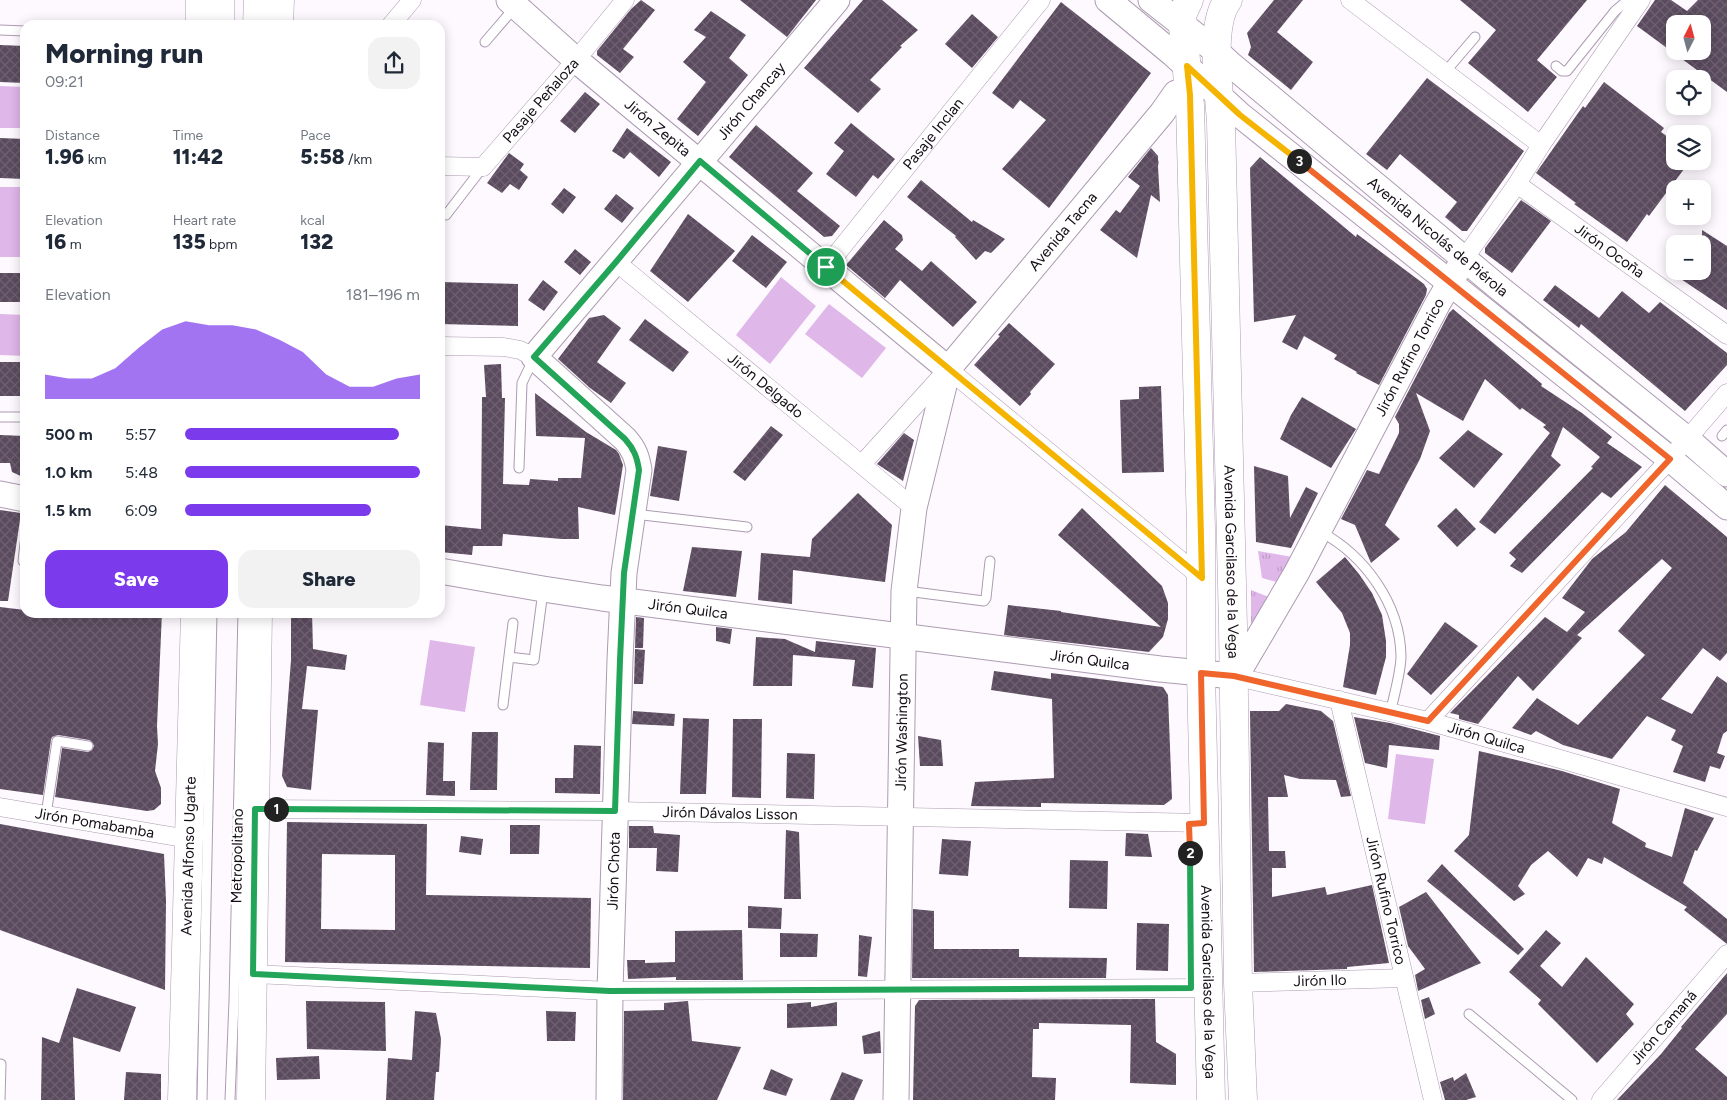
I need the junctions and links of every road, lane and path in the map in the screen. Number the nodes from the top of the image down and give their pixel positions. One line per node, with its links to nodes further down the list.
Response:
1 (200, 0): 16 (main road)
2 (220, 0): 17 (main road)
3 (258, 0): 18 (main road)
4 (280, 0): 19 (main road)
5 (412, 0): 20 (street)
6 (625, 0): 26 (street, Pasaje Peñaloza)
7 (837, 0): 33 (street, Jirón Chancay)
8 (1041, 0): 40 (street, Pasaje Inclan)
9 (1108, 0): 27 (street, Avenida Nicolás de Piérola)
10 (1228, 0): 25 (main road)
11 (1350, 0): 29 (street)
12 (1628, 0): 28 (lane)
13 (1641, 0): 32 (street, Jirón Rufino Torrico)
14 (512, 3): 24 (lane); 26 (street, Jirón Zepita)
15 (1173, 8): 25 (street, Avenida Nicolás de Piérola); 27 (main road, Avenida Garcilaso de la Vega)
16 (200, 20)
17 (220, 20)
18 (257, 20)
19 (279, 20)
20 (395, 20)
21 (0, 30): 22 (lane)
22 (20, 31)
23 (1475, 37): 29 (lane)
24 (485, 42)
25 (1217, 52): 31 (main road, Avenida Garcilaso de la Vega); 38 (street, Avenida Nicolás de Piérola)
26 (576, 60): 33 (street, Jirón Zepita); 35 (street, Pasaje Peñaloza)
27 (1180, 60): 30 (main road, Avenida Garcilaso de la Vega); 31 (street, Avenida Nicolás de Piérola); 63 (main road, Avenida Garcilaso de la Vega)
28 (1556, 66)
29 (1446, 72): 32 (street)
30 (1176, 93): 45 (street, Avenida Tacna); 63 (main road, Avenida Garcilaso de la Vega)
31 (1220, 96): 41 (street, Avenida Nicolás de Piérola); 75 (main road, Avenida Garcilaso de la Vega)
32 (1542, 145): 36 (street, Jirón Rufino Torrico)
33 (700, 161): 39 (street, Jirón Chancay); 40 (street, Jirón Zepita)
34 (445, 166): 35 (street)
35 (483, 167): 37 (lane)
36 (1517, 184): 38 (street, Jirón Rufino Torrico); 42 (street, Jirón Ocoña)
37 (446, 215)
38 (1464, 259): 41 (street, Jirón Rufino Torrico); 49 (street, Avenida Nicolás de Piérola)
39 (616, 262): 44 (street, Jirón Chancay); 51 (street, Jirón Delgado)
40 (826, 267): 45 (street, Jirón Zepita)
41 (1450, 282): 50 (street, Avenida Nicolás de Piérola); 60 (street, Jirón Rufino Torrico)
42 (1727, 335)
43 (445, 346): 44 (street)
44 (534, 357): 52 (lane); 58 (street, Jirón Chota)
45 (948, 369): 51 (street); 56 (street, Jirón Washington); 63 (street, Jirón Zepita)
46 (1727, 393): 49 (street)
47 (0, 417): 48 (lane)
48 (20, 417)
49 (1687, 439): 50 (street); 53 (street, Avenida Nicolás de Piérola)
50 (1670, 459): 57 (street, Avenida Nicolás de Piérola); 79 (street)
51 (862, 464): 56 (street, Jirón Delgado)
52 (519, 468)
53 (1727, 474)
54 (0, 494): 55 (street)
55 (20, 498)
56 (914, 508): 65 (street, Jirón Washington)
57 (1727, 508)
58 (634, 514): 59 (lane); 66 (street, Jirón Chota)
59 (747, 527)
60 (1319, 531): 75 (street, Jirón Rufino Torrico); 78 (lane)
61 (990, 561): 65 (lane)
62 (445, 572): 64 (street, Jirón Quilca)
63 (1195, 573): 74 (main road, Avenida Garcilaso de la Vega)
64 (543, 589): 66 (street, Jirón Quilca); 73 (lane)
65 (904, 591): 72 (street, Jirón Washington)
66 (623, 600): 72 (street, Jirón Quilca); 84 (street, Jirón Chota)
67 (195, 618): 88 (main road, Avenida Alfonso Ugarte)
68 (212, 618): 100 (lane, Metropolitano)
69 (242, 618): 101 (lane, Metropolitano)
70 (258, 618): 83 (main road)
71 (513, 623): 73 (lane)
72 (902, 636): 74 (street, Jirón Quilca); 86 (street, Jirón Washington)
73 (509, 657): 77 (lane)
74 (1195, 672): 75 (street, Jirón Quilca); 87 (main road, Avenida Garcilaso de la Vega)
75 (1234, 676): 76 (street, Jirón Quilca); 92 (main road, Avenida Garcilaso de la Vega)
76 (1338, 700): 78 (street, Jirón Quilca); 91 (street, Jirón Rufino Torrico)
77 (503, 705)
78 (1390, 713): 79 (street, Jirón Quilca)
79 (1428, 721): 82 (street, Jirón Quilca)
80 (88, 746): 85 (lane)
81 (0, 807): 85 (street, Jirón Pomabamba)
82 (1727, 807)
83 (255, 809): 84 (street, Jirón Dávalos Lisson); 90 (main road)
84 (615, 811): 86 (street, Jirón Dávalos Lisson); 94 (street, Jirón Chota)
85 (46, 815): 88 (street, Jirón Pomabamba)
86 (901, 816): 87 (street, Jirón Dávalos Lisson); 95 (street, Jirón Washington)
87 (1196, 824): 93 (main road, Avenida Garcilaso de la Vega)
88 (189, 839): 99 (main road, Avenida Alfonso Ugarte)
89 (1727, 954): 110 (street, Jirón Camaná)
90 (253, 974): 94 (street); 102 (main road)
91 (1404, 978): 92 (street, Jirón Ilo); 108 (street, Jirón Rufino Torrico)
92 (1238, 983): 107 (main road, Avenida Garcilaso de la Vega)
93 (1200, 988): 95 (street); 105 (main road, Avenida Garcilaso de la Vega); 106 (main road, Avenida Garcilaso de la Vega)
94 (610, 991): 95 (street); 103 (street, Jirón Chota)
95 (898, 991): 104 (street, Jirón Washington)
96 (1469, 1014): 109 (lane)
97 (1, 1064): 98 (lane)
98 (0, 1100)
99 (182, 1100)
100 (202, 1100)
101 (230, 1100)
102 (251, 1100)
103 (609, 1100)
104 (896, 1100)
105 (1194, 1100)
106 (1211, 1100)
107 (1243, 1100)
108 (1433, 1100)
109 (1572, 1100)
110 (1601, 1100)

